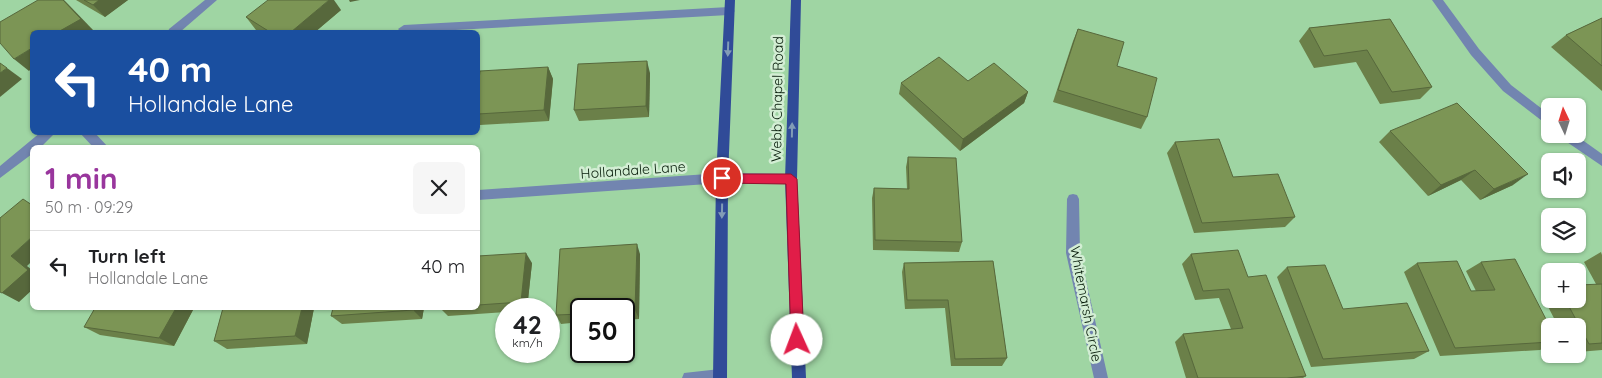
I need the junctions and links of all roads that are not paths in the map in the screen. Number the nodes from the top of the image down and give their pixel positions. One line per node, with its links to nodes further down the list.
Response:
1 (212, 0): 6 (street)
2 (796, 0): 17 (main road, Webb Chapel Road, one-way to 2)
3 (1437, 0): 7 (street)
4 (730, 6): 5 (street); 16 (main road, one-way to 16)
5 (404, 29)
6 (175, 30)
7 (1541, 115)
8 (46, 135): 11 (street)
9 (88, 135): 12 (street)
10 (1577, 143): 14 (street)
11 (34, 145)
12 (100, 145)
13 (30, 148): 15 (street)
14 (1602, 161)
15 (0, 172)
16 (722, 178): 17 (street, Hollandale Lane); 18 (street, Hollandale Lane); 20 (main road, one-way to 20)
17 (791, 179): 22 (main road, Webb Chapel Road)
18 (480, 195)
19 (1072, 199): 23 (street, Whitemarsh Circle)
20 (720, 377): 21 (street)
21 (690, 378)
22 (799, 378)
23 (1101, 378)

